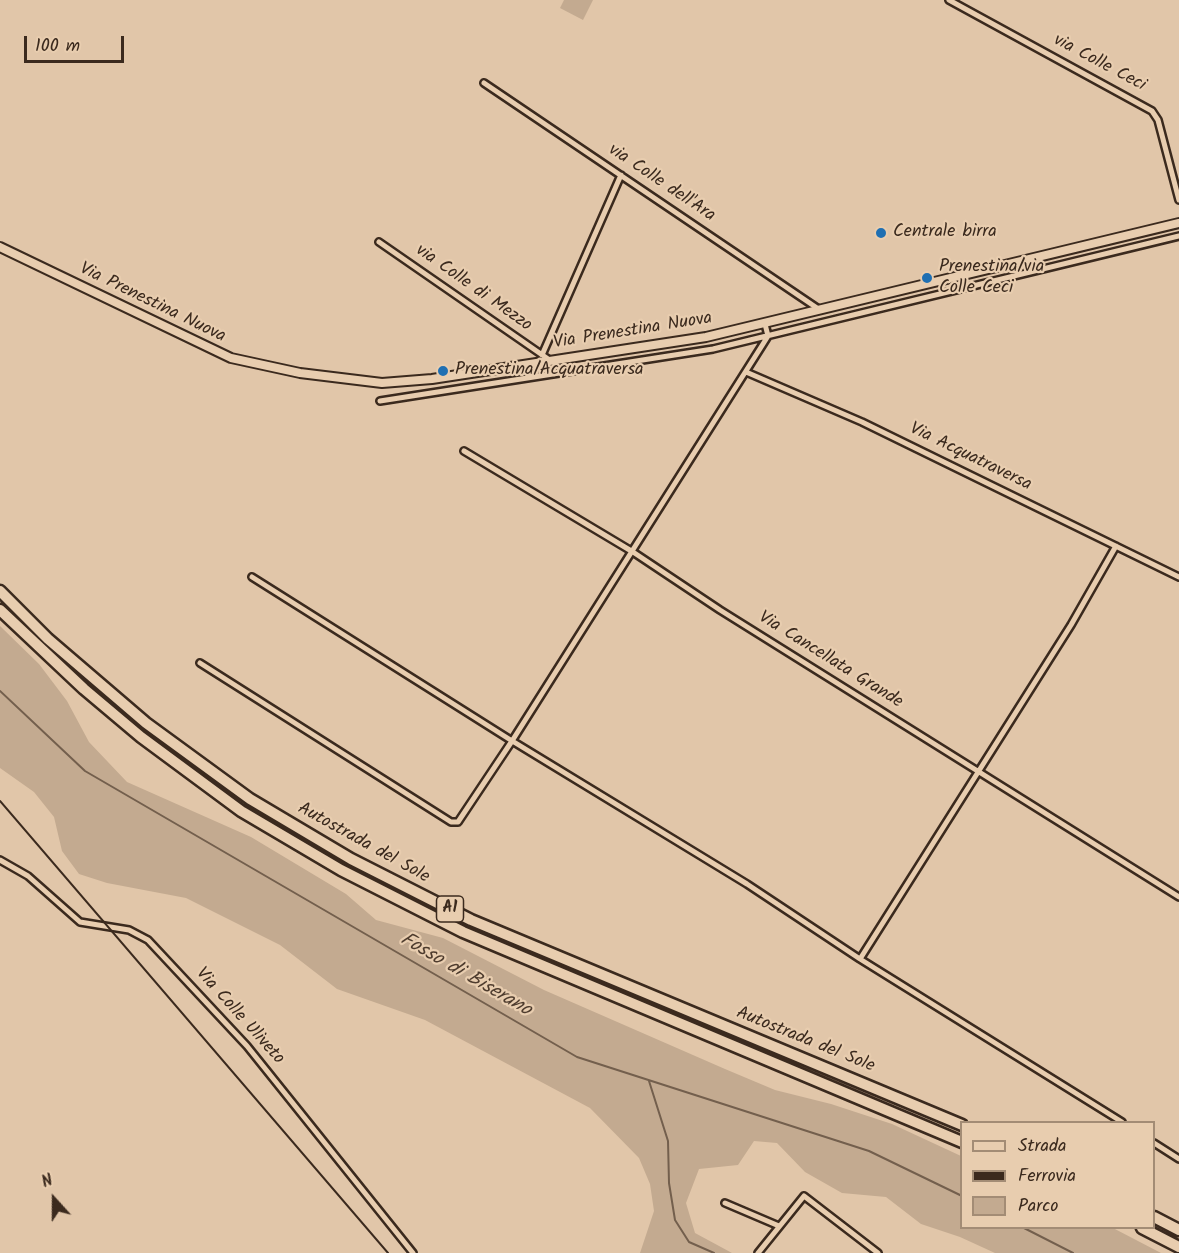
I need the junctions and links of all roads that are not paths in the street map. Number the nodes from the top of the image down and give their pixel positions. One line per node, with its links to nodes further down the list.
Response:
1 (949, 0): 4 (street, via Colle Ceci)
2 (484, 83): 3 (street, via Colle dell'Ara)
3 (621, 176): 9 (street, via Colle dell'Ara); 12 (street)
4 (1179, 200)
5 (1179, 224): 9 (main road, Via Prenestina Nuova)
6 (1179, 236): 11 (street)
7 (379, 242): 12 (street, via Colle di Mezzo)
8 (0, 247): 13 (main road, Via Prenestina Nuova)
9 (820, 310): 10 (main road, Via Prenestina Nuova)
10 (765, 324): 11 (street); 13 (main road, Via Prenestina Nuova)
11 (768, 336): 14 (street); 15 (street)
12 (542, 355): 13 (street, via Colle di Mezzo)
13 (551, 361)
14 (746, 372): 17 (street, Via Acquatraversa); 18 (street)
15 (380, 401)
16 (464, 451): 18 (street, Via Cancellata Grande)
17 (1116, 546): 19 (street, Via Acquatraversa); 25 (street)
18 (633, 552): 24 (street); 25 (street, Via Cancellata Grande)
19 (1179, 576)
20 (252, 577): 24 (street)
21 (0, 591): 30 (highway, Autostrada del Sole / A1)
22 (0, 610): 31 (highway, Autostrada del Sole / A1)
23 (200, 663): 24 (street)
24 (513, 741): 28 (street)
25 (978, 771): 27 (street, Via Cancellata Grande); 28 (street)
26 (0, 860): 40 (street, Via Colle Uliveto)
27 (1179, 897)
28 (860, 958): 29 (street)
29 (1120, 1121)
30 (960, 1124)
31 (960, 1141)
32 (1155, 1144): 33 (street)
33 (1179, 1159)
34 (725, 1203): 36 (street)
35 (1155, 1217): 38 (highway)
36 (779, 1226): 41 (street); 42 (street)
37 (1146, 1229): 39 (highway)
38 (1179, 1230)
39 (1179, 1247)
40 (413, 1253)
41 (758, 1253)
42 (878, 1253)

